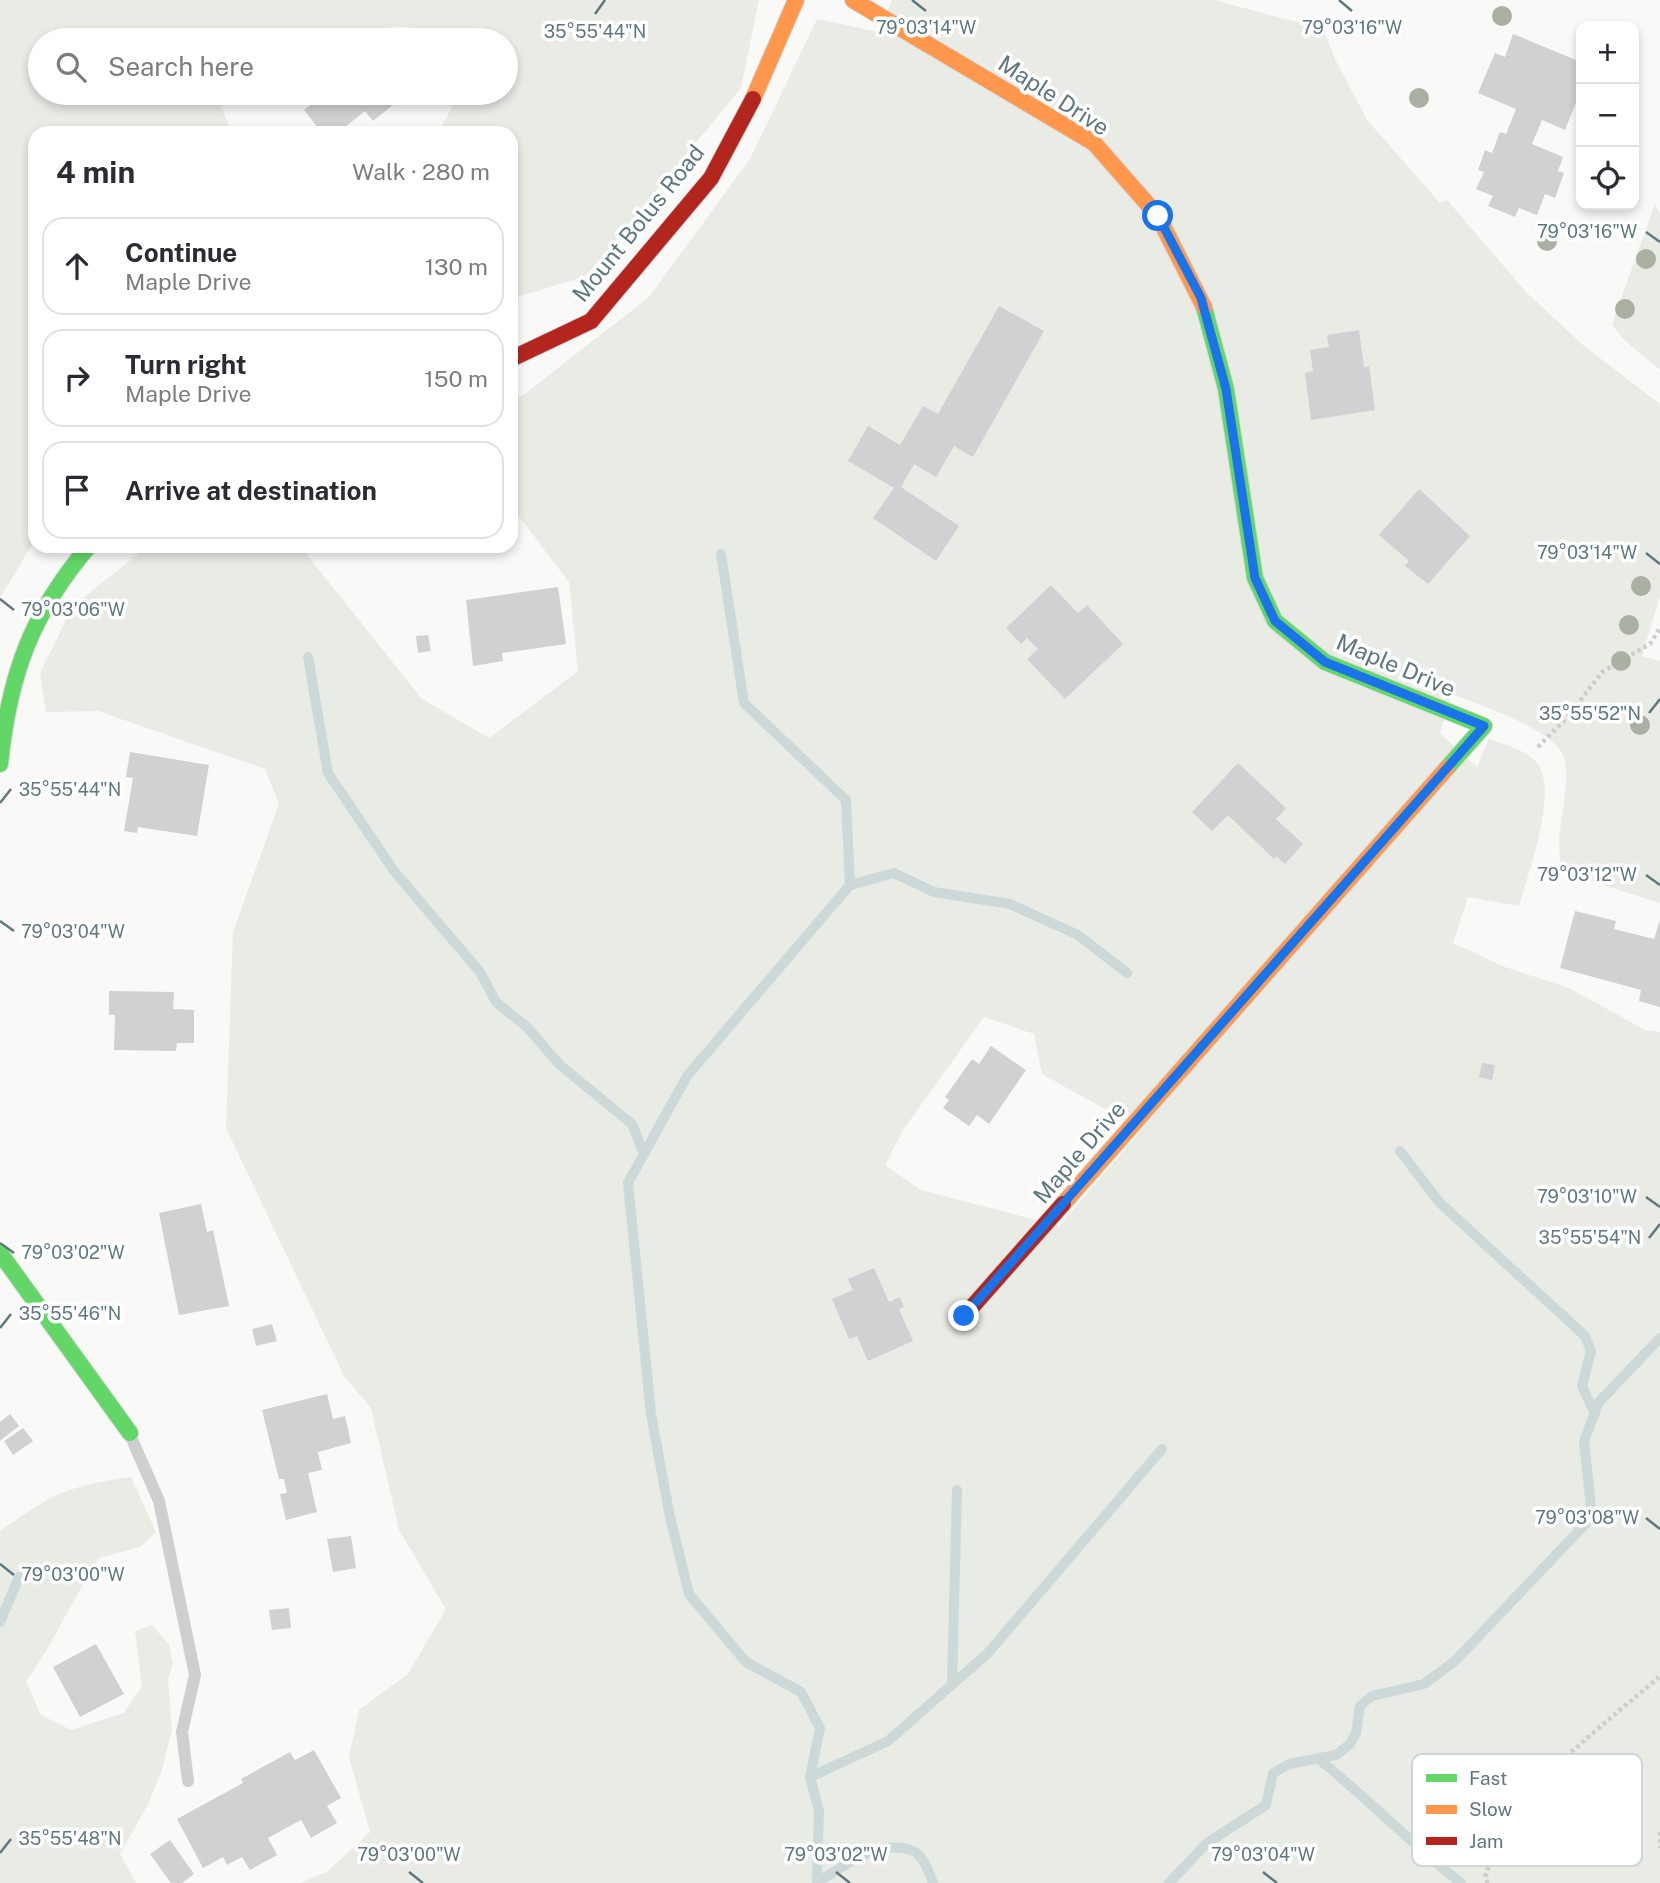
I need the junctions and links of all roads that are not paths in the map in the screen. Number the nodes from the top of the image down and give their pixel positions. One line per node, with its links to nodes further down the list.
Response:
1 (796, 0): 3 (street, Mount Bolus Road)
2 (853, 0): 7 (street, Maple Drive)
3 (518, 356)
4 (82, 553): 5 (street)
5 (0, 764)
6 (0, 1253): 8 (street)
7 (964, 1316)
8 (130, 1433): 9 (lane)
9 (187, 1781)

